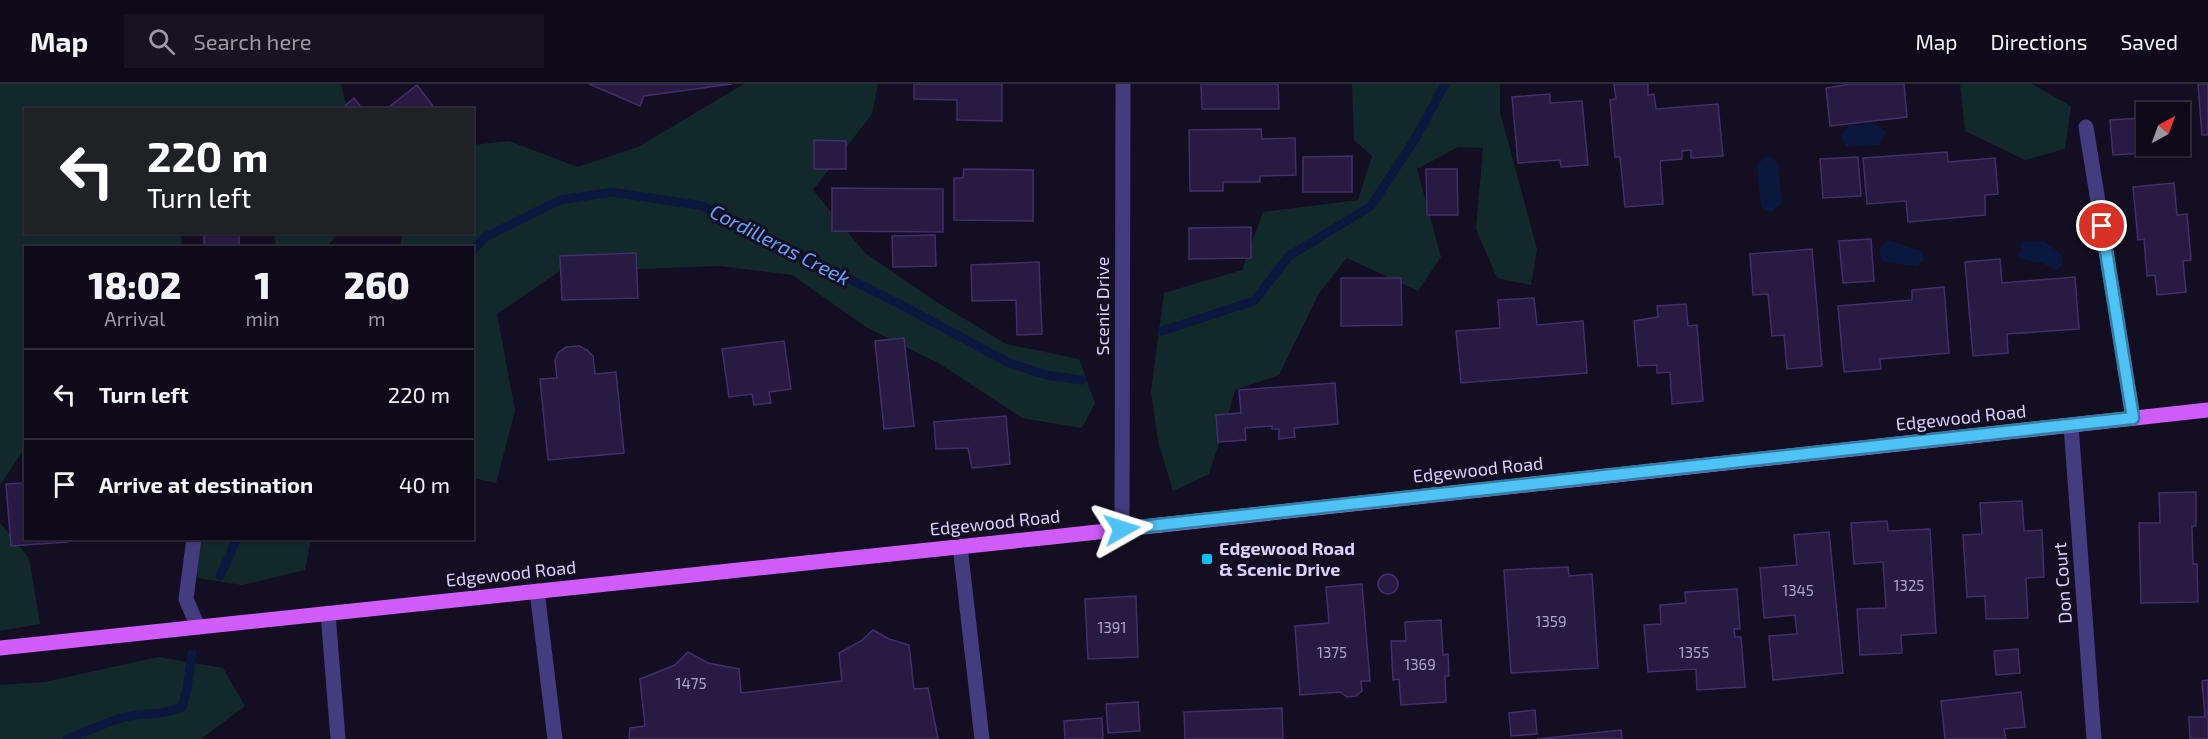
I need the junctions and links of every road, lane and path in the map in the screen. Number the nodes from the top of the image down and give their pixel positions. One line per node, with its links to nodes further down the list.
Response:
1 (1124, 84): 6 (street, Scenic Drive)
2 (2086, 127): 4 (street)
3 (2208, 410): 4 (main road, Edgewood Road)
4 (2133, 418): 5 (main road, Edgewood Road)
5 (2071, 425): 6 (main road, Edgewood Road); 16 (street, Don Court)
6 (1122, 529): 8 (main road, Edgewood Road)
7 (194, 540): 11 (street)
8 (960, 546): 9 (main road, Edgewood Road); 15 (street)
9 (537, 591): 10 (main road, Edgewood Road); 14 (street)
10 (328, 613): 11 (main road, Edgewood Road); 13 (street)
11 (198, 627): 12 (main road, Edgewood Road)
12 (0, 648)
13 (338, 739)
14 (555, 739)
15 (982, 739)
16 (2094, 739)

